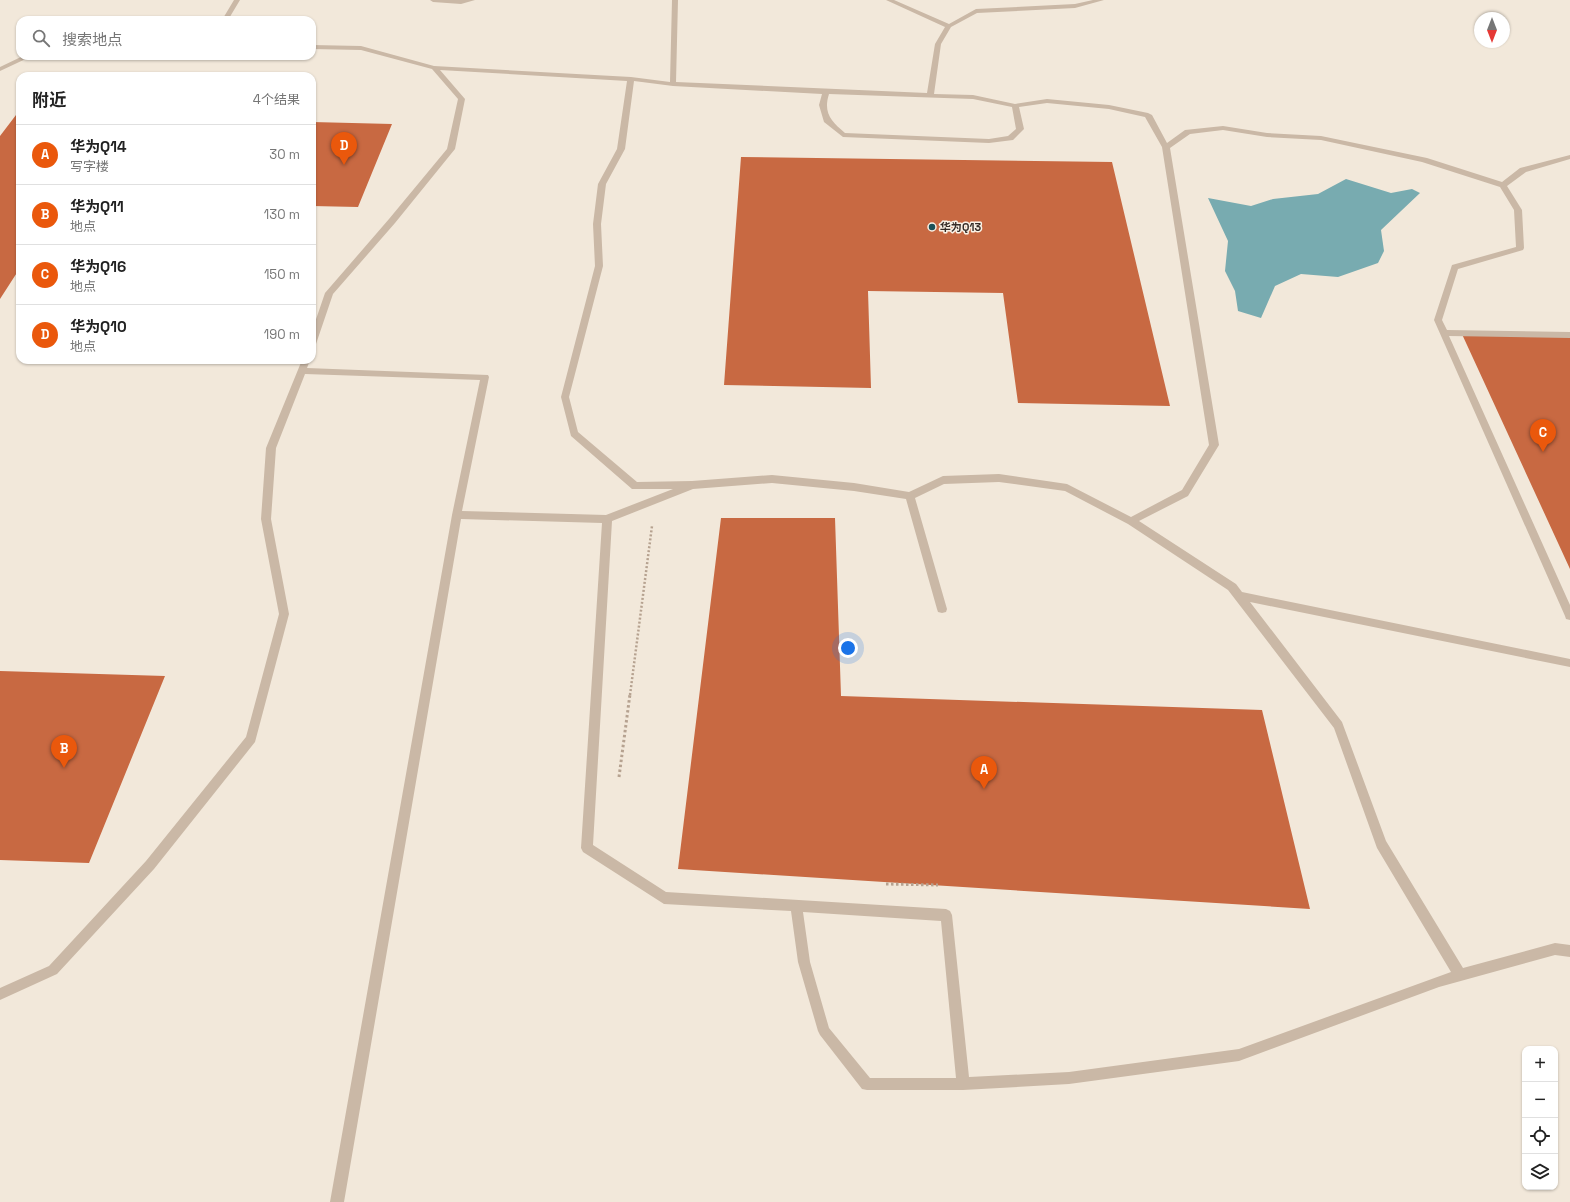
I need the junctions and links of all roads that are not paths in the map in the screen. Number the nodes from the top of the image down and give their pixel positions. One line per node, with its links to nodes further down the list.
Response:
1 (237, 0): 7 (lane)
2 (433, 0): 3 (lane)
3 (472, 0)
4 (675, 0): 14 (lane)
5 (890, 0): 8 (lane)
6 (1101, 0): 8 (lane)
7 (227, 16)
8 (949, 26): 16 (lane)
9 (316, 47): 11 (lane)
10 (20, 60): 12 (lane)
11 (434, 68): 13 (lane); 21 (lane)
12 (0, 69)
13 (631, 79): 14 (lane); 26 (lane)
14 (673, 84): 15 (lane)
15 (826, 92): 16 (lane); 17 (lane)
16 (930, 96): 17 (lane)
17 (1015, 106): 18 (lane)
18 (1166, 147): 20 (lane); 30 (lane)
19 (1570, 157): 20 (lane)
20 (1503, 185): 22 (lane)
21 (316, 332)
22 (1443, 333): 23 (lane); 33 (lane)
23 (1570, 335)
24 (305, 364): 25 (lane)
25 (303, 371): 28 (lane); 38 (lane)
26 (692, 484): 27 (lane); 29 (lane)
27 (910, 496): 30 (lane); 32 (lane)
28 (458, 515): 29 (lane); 40 (lane)
29 (607, 519): 35 (lane)
30 (1131, 521): 31 (lane)
31 (1239, 596): 34 (lane); 37 (lane)
32 (942, 609)
33 (1570, 616)
34 (1570, 663)
35 (796, 906): 39 (lane); 39 (lane)
36 (1570, 952): 37 (lane)
37 (1460, 975): 39 (lane)
38 (0, 994)
39 (963, 1084)
40 (337, 1202)

